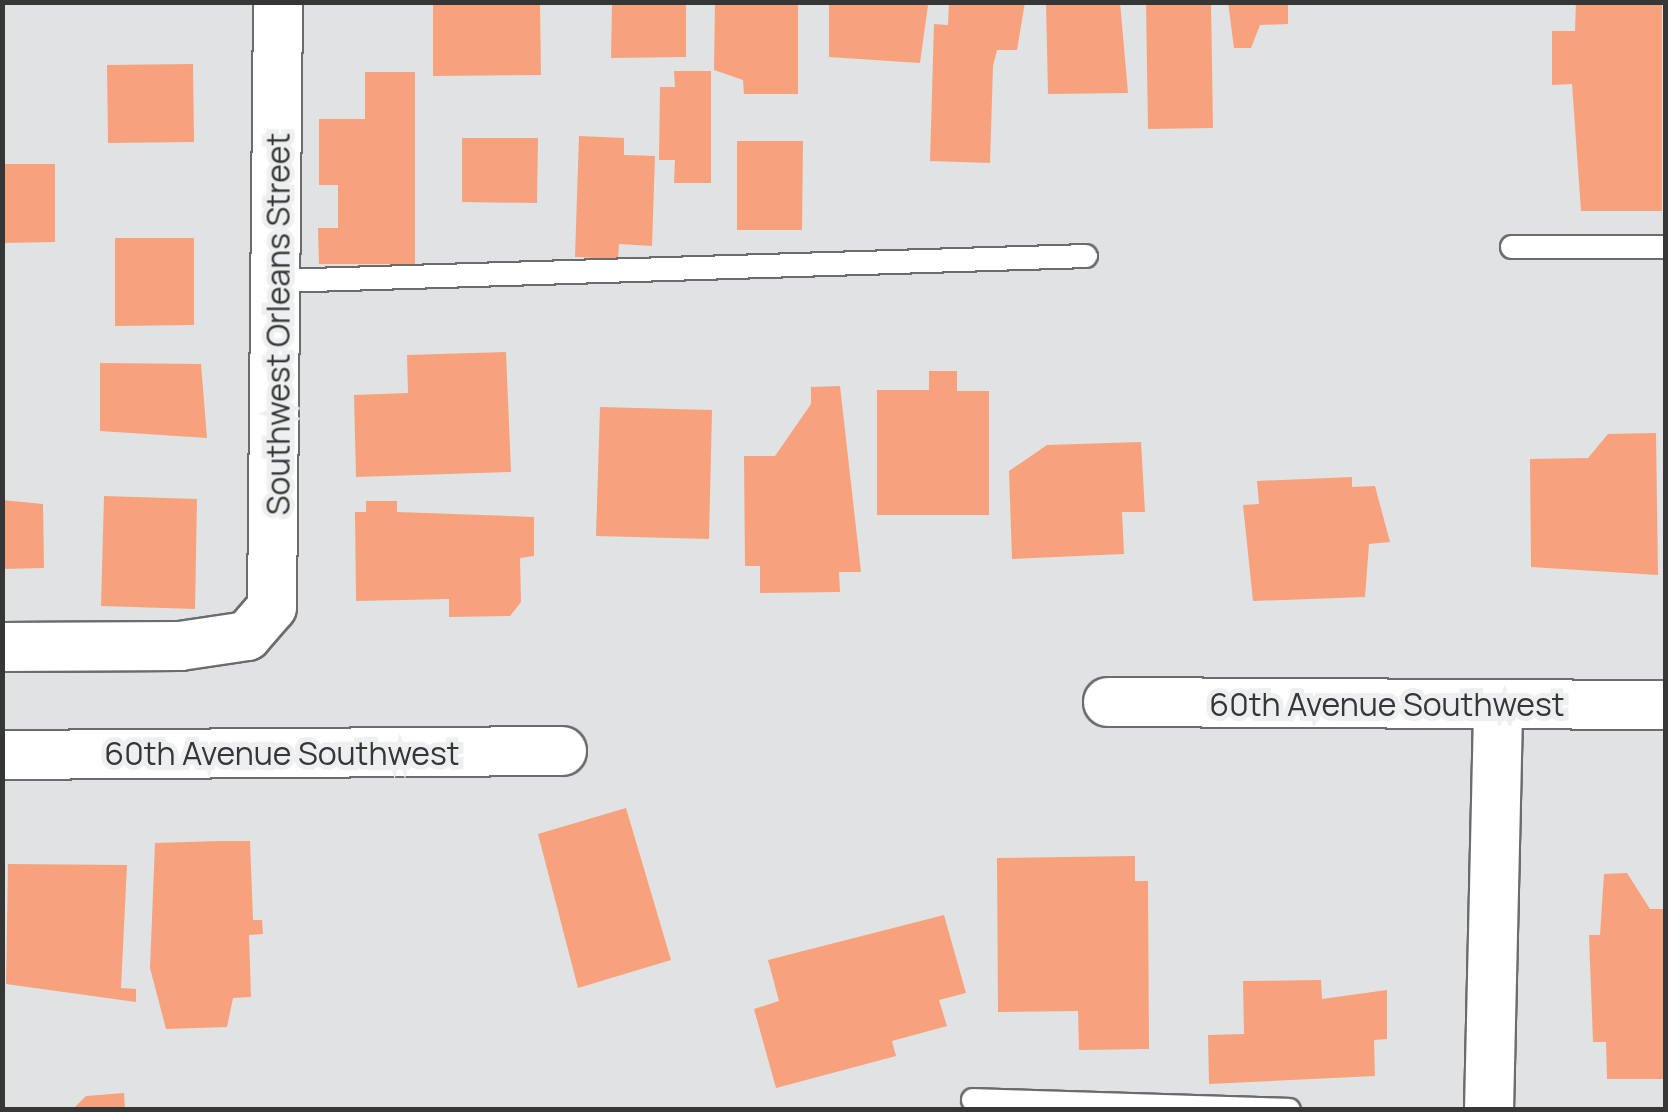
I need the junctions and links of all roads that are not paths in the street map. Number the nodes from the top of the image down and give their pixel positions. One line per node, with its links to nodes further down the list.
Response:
1 (278, 2): 5 (street, Southwest Orleans Street)
2 (1512, 247): 3 (lane)
3 (1666, 247)
4 (1086, 256): 5 (lane)
5 (279, 282): 6 (street, Southwest Orleans Street)
6 (2, 646)
7 (1108, 702): 8 (street, 60th Avenue Southwest)
8 (1498, 704): 9 (street, 60th Avenue Southwest); 14 (street)
9 (1666, 704)
10 (562, 751): 11 (street, 60th Avenue Southwest)
11 (2, 755)
12 (973, 1100): 13 (lane)
13 (1289, 1110)
14 (1488, 1110)

